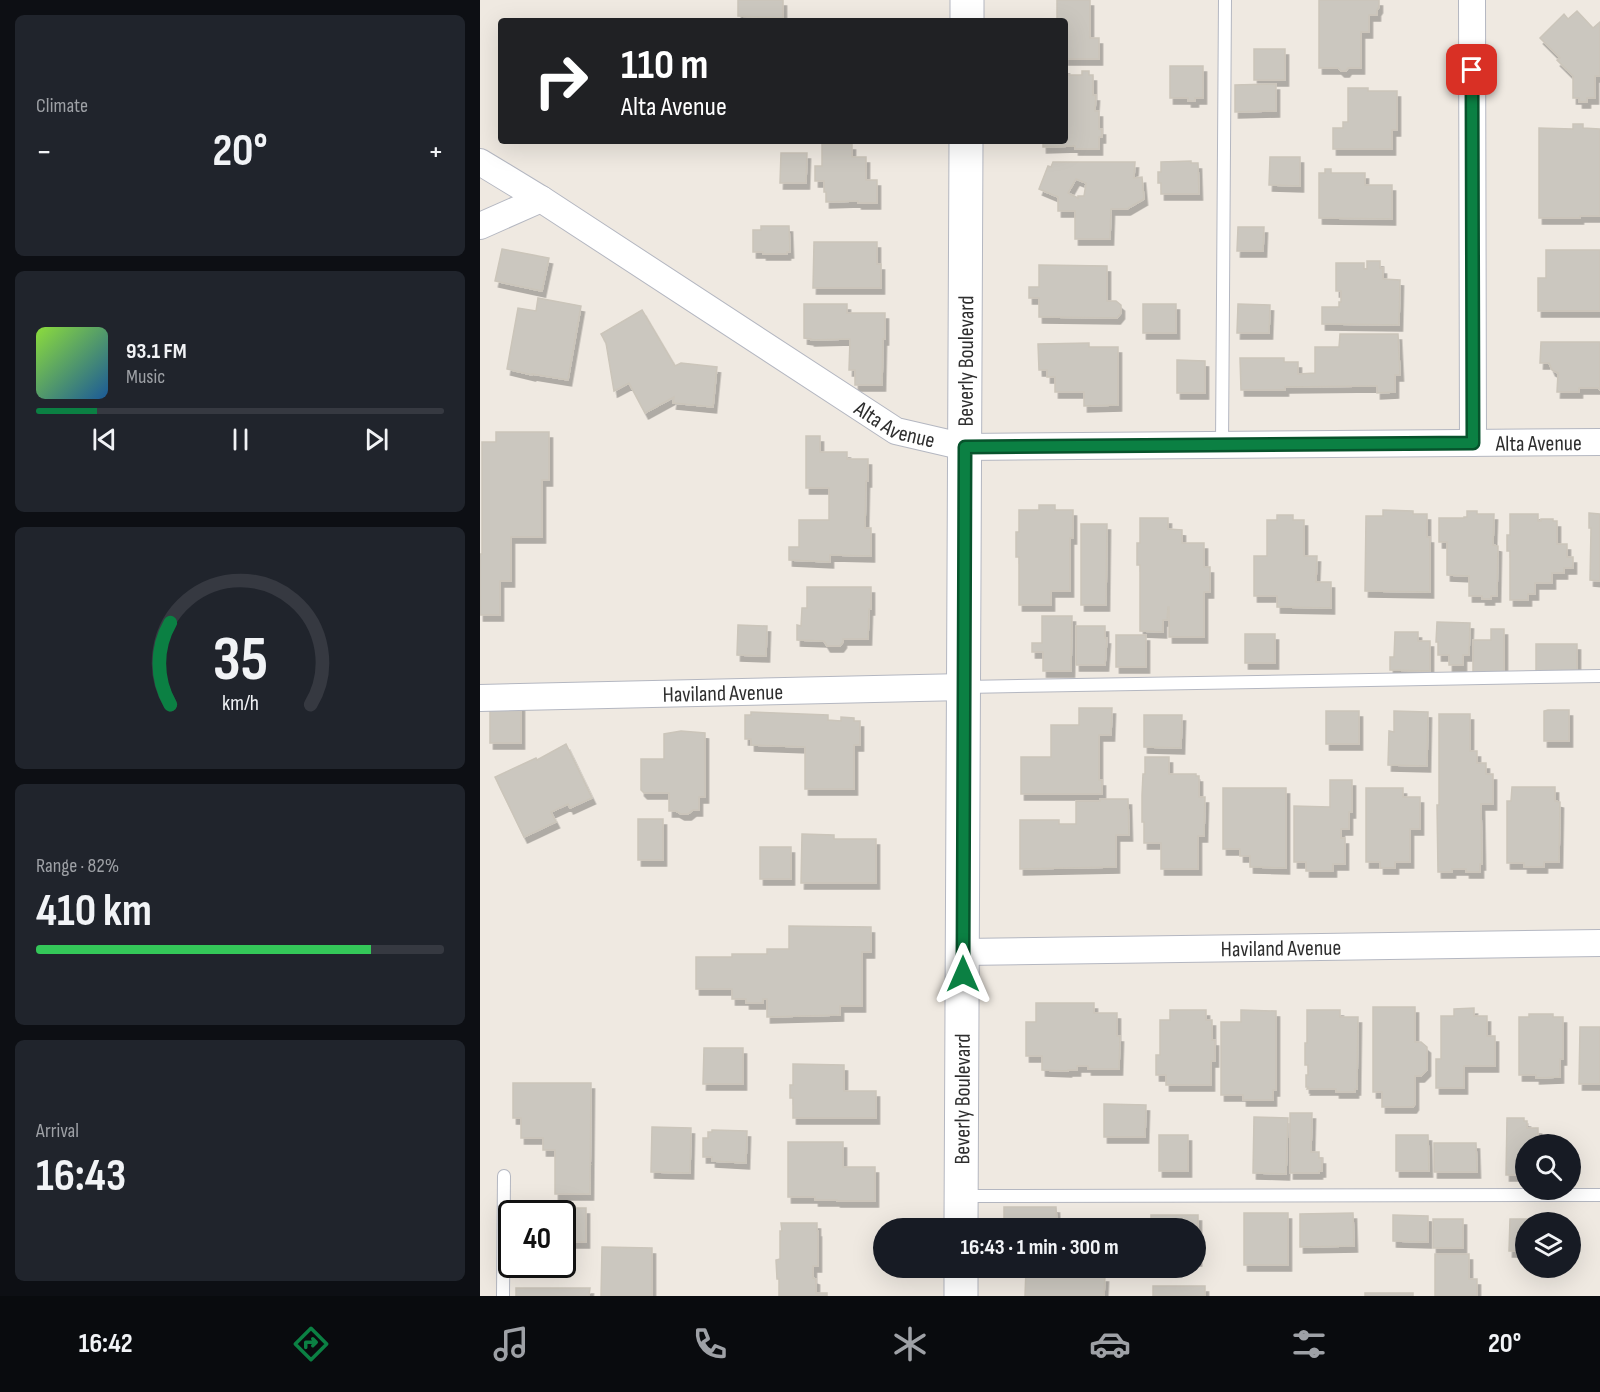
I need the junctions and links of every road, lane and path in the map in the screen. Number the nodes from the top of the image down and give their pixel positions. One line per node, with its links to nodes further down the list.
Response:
1 (967, 0): 4 (street)
2 (1225, 0): 11 (lane)
3 (1472, 0): 10 (street)
4 (966, 18)
5 (966, 144): 12 (street, Beverly Boulevard)
6 (480, 162): 7 (street, Alta Avenue)
7 (541, 200): 8 (street); 12 (street, Alta Avenue)
8 (480, 226)
9 (1600, 442): 10 (street, Alta Avenue)
10 (1473, 443): 11 (street, Alta Avenue)
11 (1222, 445): 12 (street, Alta Avenue)
12 (965, 447): 14 (street, Beverly Boulevard)
13 (1600, 676): 14 (lane)
14 (964, 687): 15 (street, Haviland Avenue); 17 (street, Beverly Boulevard)
15 (480, 699)
16 (1600, 943): 17 (street, Haviland Avenue)
17 (963, 952): 20 (street, Beverly Boulevard)
18 (504, 1176): 23 (lane)
19 (1600, 1195): 20 (lane)
20 (962, 1196): 21 (street, Beverly Boulevard)
21 (962, 1218)
22 (961, 1278): 24 (street)
23 (503, 1296)
24 (961, 1296)

